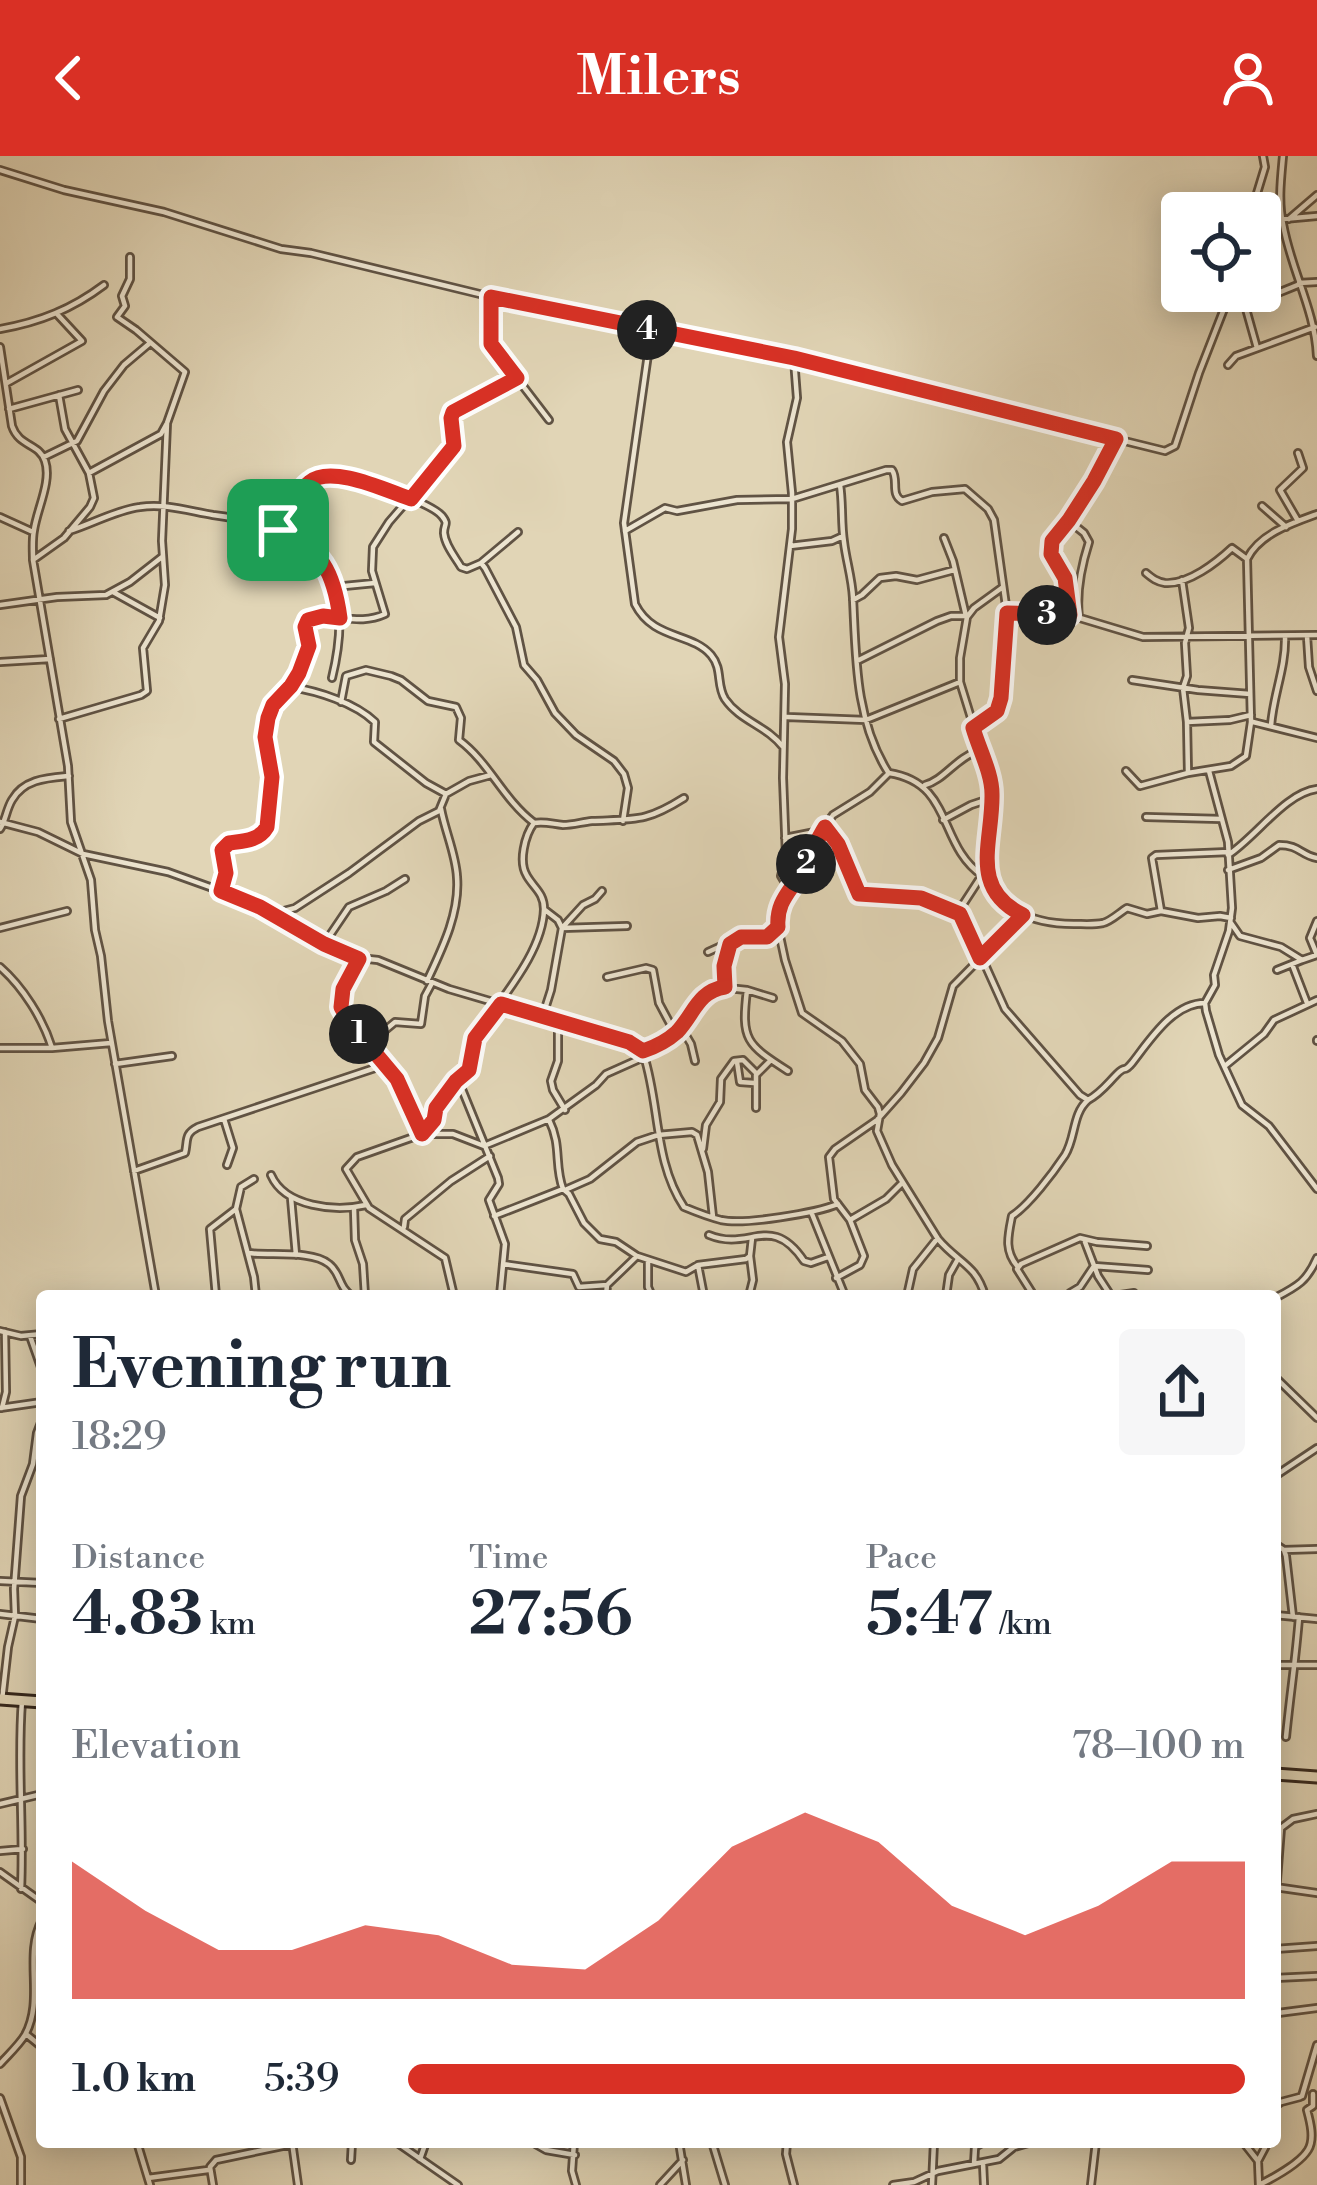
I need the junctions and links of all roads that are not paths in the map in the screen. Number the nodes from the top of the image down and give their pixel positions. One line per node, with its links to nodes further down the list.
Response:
1 (1263, 156): 4 (street)
2 (1283, 156): 8 (street)
3 (0, 170): 14 (street)
4 (1257, 192)
5 (1317, 194): 8 (street)
6 (1317, 216): 8 (street)
7 (1281, 219): 8 (street)
8 (1285, 219): 11 (street)
9 (130, 257): 22 (street)
10 (1317, 282): 11 (street)
11 (1299, 284): 13 (street); 17 (street)
12 (104, 285): 18 (street)
13 (1281, 291)
14 (491, 297): 21 (street); 28 (street)
15 (1223, 312): 35 (street)
16 (1248, 312): 24 (street)
17 (1314, 312): 19 (street)
18 (57, 314): 20 (street); 29 (street)
19 (1315, 327): 24 (street); 25 (street)
20 (0, 329)
21 (651, 331): 26 (street); 54 (street)
22 (150, 343): 34 (street); 36 (street)
23 (0, 347): 29 (street)
24 (1257, 348): 27 (street)
25 (1317, 356)
26 (794, 358): 35 (street); 42 (street)
27 (1228, 365)
28 (517, 378): 33 (street); 41 (street)
29 (7, 383): 32 (street)
30 (78, 391): 31 (street)
31 (58, 395): 32 (street); 36 (street)
32 (9, 409): 38 (street)
33 (549, 420)
34 (167, 423): 39 (street); 43 (street)
35 (1116, 439): 48 (street)
36 (72, 444): 38 (street); 39 (street)
37 (1298, 453): 49 (street)
38 (44, 457): 55 (street)
39 (89, 473): 45 (street)
40 (840, 485): 42 (street); 57 (street); 69 (street)
41 (411, 499): 52 (street); 63 (street); 67 (street)
42 (792, 499): 54 (street); 59 (street)
43 (164, 505): 50 (street); 52 (street); 60 (street)
44 (1262, 506): 51 (street)
45 (90, 507): 50 (street); 53 (street)
46 (1317, 514): 49 (street)
47 (0, 517): 55 (street)
48 (1069, 520): 75 (street); 79 (street)
49 (1298, 521): 51 (street)
50 (92, 524): 53 (street)
51 (1286, 527): 62 (street)
52 (278, 530): 68 (street)
53 (69, 531): 61 (street)
54 (625, 531): 105 (street)
55 (34, 532): 61 (street)
56 (518, 532): 63 (street)
57 (843, 536): 59 (street); 72 (street)
58 (944, 538): 64 (street)
59 (788, 546): 101 (street)
60 (162, 557): 70 (street); 77 (street)
61 (33, 560): 71 (street)
62 (1247, 560): 66 (street); 81 (street)
63 (481, 563): 124 (street)
64 (955, 570): 72 (street); 76 (street)
65 (1146, 573): 66 (street)
66 (1181, 580): 84 (street)
67 (375, 583): 68 (street); 78 (street)
68 (334, 587): 78 (street)
69 (1003, 587): 74 (street); 76 (street)
70 (113, 592): 71 (street); 77 (street)
71 (40, 599): 73 (street); 85 (street)
72 (854, 600): 87 (street)
73 (0, 605)
74 (1007, 613): 75 (street); 104 (street)
75 (1070, 615): 79 (street)
76 (966, 616): 87 (street); 90 (street)
77 (160, 618): 98 (street)
78 (340, 618): 88 (street); 91 (street)
79 (1079, 618): 84 (street)
80 (1317, 635): 83 (street)
81 (1246, 636): 82 (street); 84 (street); 94 (street)
82 (1286, 636): 83 (street); 103 (street)
83 (1307, 636): 93 (street)
84 (1187, 637): 92 (street)
85 (50, 658): 86 (street); 98 (street)
86 (0, 662)
87 (857, 662): 96 (street)
88 (332, 677)
89 (1132, 680): 92 (street)
90 (960, 682): 100 (street); 104 (street)
91 (291, 686): 95 (street); 135 (street)
92 (1184, 688): 94 (street); 102 (street)
93 (1317, 691)
94 (1250, 694): 97 (street)
95 (340, 702): 113 (street); 117 (street)
96 (862, 706): 99 (street); 100 (street)
97 (1251, 718): 102 (street); 103 (street); 110 (street)
98 (59, 719): 114 (street)
99 (854, 720): 100 (street); 101 (street)
100 (866, 720): 111 (street)
101 (785, 721): 105 (street); 107 (street)
102 (1187, 722): 112 (street)
103 (1271, 726): 106 (street)
104 (973, 728): 108 (street)
105 (766, 730): 107 (street)
106 (1317, 738)
107 (783, 747): 128 (street)
108 (980, 750): 115 (street); 119 (street)
109 (1126, 771): 112 (street)
110 (1209, 771): 112 (street); 122 (street)
111 (889, 773): 115 (street); 127 (street)
112 (1188, 773)
113 (491, 775): 117 (street); 125 (street)
114 (69, 776): 126 (street); 130 (street)
115 (923, 785): 123 (street)
116 (1317, 789): 129 (street)
117 (446, 794): 120 (street)
118 (684, 798): 124 (street)
119 (992, 798): 123 (street); 133 (street)
120 (441, 809): 141 (street); 160 (street)
121 (1146, 817): 122 (street)
122 (1221, 819): 129 (street)
123 (943, 820): 133 (street)
124 (622, 822): 125 (street)
125 (534, 823): 138 (street)
126 (2, 825): 130 (street)
127 (823, 829): 128 (street); 137 (street); 142 (street)
128 (784, 838): 137 (street)
129 (1228, 853): 132 (street); 140 (street)
130 (83, 854): 135 (street); 171 (street)
131 (1317, 857): 132 (street)
132 (1228, 870): 144 (street)
133 (984, 873): 142 (street); 143 (street)
134 (405, 879): 150 (street)
135 (221, 891): 141 (street)
136 (602, 891): 149 (street)
137 (785, 892): 147 (street)
138 (544, 909): 149 (street); 166 (street)
139 (67, 911): 148 (street)
140 (1161, 911): 143 (street); 144 (street)
141 (272, 914): 150 (street)
142 (960, 914): 153 (street)
143 (1023, 915): 153 (street)
144 (1231, 921): 155 (street); 164 (street)
145 (1317, 921): 155 (street)
146 (627, 926): 149 (street)
147 (778, 927): 151 (street); 191 (street)
148 (0, 928)
149 (562, 928): 167 (street)
150 (324, 944): 154 (street)
151 (730, 944): 152 (street); 161 (street)
152 (708, 952)
153 (980, 958): 186 (street); 191 (street)
154 (359, 959): 160 (street); 170 (street)
155 (1302, 960): 156 (street)
156 (1292, 964): 158 (street); 165 (street)
157 (0, 966): 173 (street)
158 (1277, 970)
159 (607, 977): 169 (street)
160 (430, 982): 166 (street); 170 (street)
161 (725, 987): 162 (street); 169 (street)
162 (747, 990): 163 (street); 177 (street)
163 (773, 998)
164 (1205, 1003): 181 (street); 186 (street)
165 (1314, 1003): 181 (street)
166 (501, 1004): 167 (street); 184 (street)
167 (543, 1015): 168 (street)
168 (558, 1019): 174 (street); 188 (street)
169 (678, 1030): 174 (street); 178 (street)
170 (363, 1039): 180 (street)
171 (111, 1043): 173 (street); 179 (street)
172 (0, 1048): 173 (street)
173 (52, 1048)
174 (644, 1054): 188 (street); 193 (street)
175 (172, 1055): 179 (street)
176 (737, 1060): 183 (street); 185 (street); 195 (street)
177 (771, 1060): 182 (street); 183 (street)
178 (694, 1061)
179 (115, 1064): 198 (street)
180 (386, 1064): 189 (street); 192 (street)
181 (1225, 1066): 202 (street)
182 (788, 1071)
183 (757, 1074): 185 (street)
184 (460, 1077): 192 (street); 194 (street)
185 (754, 1083): 187 (street)
186 (1088, 1100): 230 (street)
187 (756, 1108)
188 (565, 1110): 190 (street)
189 (224, 1119): 197 (street); 198 (street)
190 (549, 1119): 194 (street); 203 (street)
191 (878, 1120): 201 (street); 205 (street)
192 (422, 1134): 194 (street); 206 (street)
193 (658, 1135): 195 (street); 203 (street); 211 (street)
194 (484, 1146): 196 (street)
195 (702, 1150): 211 (street)
196 (490, 1156): 210 (street); 213 (street)
197 (227, 1165)
198 (134, 1171): 234 (street)
199 (271, 1175): 204 (street)
200 (254, 1179): 208 (street)
201 (902, 1183): 212 (street); 216 (street)
202 (1316, 1185)
203 (564, 1190): 210 (street); 221 (street)
204 (291, 1198): 207 (street); 220 (street)
205 (838, 1204): 209 (street); 212 (street)
206 (367, 1205): 207 (street); 213 (street)
207 (354, 1208): 238 (street)
208 (236, 1209): 219 (street); 235 (street)
209 (812, 1214): 211 (street); 223 (street)
210 (494, 1216): 227 (street)
211 (712, 1217)
212 (850, 1220): 232 (street)
213 (405, 1230): 239 (street)
214 (709, 1235): 215 (street)
215 (752, 1237): 222 (street); 223 (street)
216 (938, 1239): 225 (street); 246 (street)
217 (1084, 1239): 218 (street); 229 (street); 230 (street)
218 (1147, 1246)
219 (248, 1253): 220 (street); 236 (street)
220 (296, 1255): 237 (street)
221 (637, 1256): 226 (street); 233 (street)
222 (750, 1256): 228 (street); 244 (street)
223 (828, 1257): 232 (street)
224 (1317, 1258): 252 (street)
225 (958, 1259): 247 (street); 248 (street)
226 (648, 1261): 228 (street); 242 (street)
227 (503, 1264): 233 (street); 240 (street)
228 (698, 1265): 243 (street)
229 (1094, 1266): 231 (street); 250 (street); 251 (street)
230 (1018, 1267): 249 (street)
231 (1148, 1270)
232 (836, 1278): 245 (street)
233 (608, 1285): 241 (street)
234 (155, 1290)
235 (215, 1290)
236 (255, 1290)
237 (345, 1290)
238 (365, 1290)
239 (453, 1290)
240 (501, 1290)
241 (607, 1290)
242 (649, 1290)
243 (703, 1290)
244 (750, 1290)
245 (842, 1290)
246 (908, 1290)
247 (947, 1290)
248 (983, 1290)
249 (1030, 1290)
250 (1075, 1290)
251 (1108, 1290)
252 (1281, 1295)
253 (3, 1332): 255 (street); 257 (street)
254 (36, 1335): 255 (street)
255 (30, 1336): 256 (street)
256 (36, 1353)
257 (6, 1357): 258 (street); 261 (street)
258 (0, 1370)
259 (1281, 1383): 262 (street)
260 (36, 1403): 261 (street)
261 (1, 1408)
262 (1317, 1418)
263 (36, 1441): 269 (street)
264 (1317, 1448): 265 (street)
265 (1281, 1470)
266 (1317, 1549): 267 (street)
267 (1283, 1550): 274 (street)
268 (0, 1581): 269 (street)
269 (15, 1582): 270 (street); 272 (street)
270 (36, 1583)
271 (0, 1614): 272 (street)
272 (15, 1616): 275 (street); 280 (street)
273 (1281, 1616): 274 (street)
274 (1296, 1617): 276 (street); 279 (street)
275 (36, 1618)
276 (1317, 1619)
277 (1281, 1665): 279 (street)
278 (1317, 1665): 279 (street)
279 (1296, 1666): 284 (street)
280 (1, 1700): 281 (main road)
281 (22, 1701): 282 (main road); 289 (street)
282 (36, 1702)
283 (1281, 1709): 284 (street)
284 (1288, 1710): 285 (street)
285 (1286, 1737)
286 (1281, 1774): 287 (main road)
287 (1317, 1777)
288 (36, 1795): 289 (street)
289 (22, 1797): 290 (street); 293 (street)
290 (0, 1804)
291 (1317, 1814): 292 (street)
292 (1281, 1826)
293 (23, 1849): 294 (street); 297 (street)
294 (0, 1851)
295 (0, 1872): 297 (street)
296 (1281, 1888): 298 (street)
297 (21, 1889): 299 (street)
298 (1317, 1893)
299 (36, 1898)
300 (36, 1938): 307 (street)
301 (1317, 1946): 302 (street)
302 (1281, 1949)
303 (1317, 1976): 304 (street)
304 (1281, 1978)
305 (1317, 2008): 306 (street)
306 (1281, 2013)
307 (26, 2034): 308 (street); 311 (street)
308 (36, 2043)
309 (1317, 2045): 310 (street)
310 (1315, 2058): 313 (street)
311 (0, 2065)
312 (1315, 2094): 313 (street); 357 (street)
313 (1302, 2096): 315 (street)
314 (0, 2098): 316 (street)
315 (1281, 2103)
316 (2, 2110): 344 (street)
317 (139, 2148): 343 (street)
318 (270, 2148): 341 (street)
319 (293, 2148): 346 (street)
320 (352, 2148): 337 (street)
321 (408, 2148): 335 (street)
322 (424, 2148): 335 (street)
323 (542, 2148): 334 (street)
324 (574, 2148): 334 (street)
325 (680, 2148): 336 (street)
326 (714, 2148): 351 (street)
327 (786, 2148): 352 (street)
328 (933, 2148): 342 (street)
329 (975, 2148): 340 (street)
330 (1013, 2148): 339 (street)
331 (1095, 2148): 356 (street)
332 (1248, 2148): 338 (street)
333 (1265, 2148): 338 (street)
334 (575, 2155): 348 (street)
335 (420, 2159): 347 (street)
336 (683, 2159): 349 (street); 350 (street)
337 (351, 2160)
338 (1258, 2161): 357 (street)
339 (983, 2163): 340 (street); 355 (street)
340 (974, 2164): 342 (street)
341 (210, 2170): 343 (street); 345 (street)
342 (931, 2175): 353 (street); 354 (street)
343 (149, 2182)
344 (21, 2185)
345 (213, 2185)
346 (298, 2185)
347 (458, 2185)
348 (576, 2185)
349 (659, 2185)
350 (686, 2185)
351 (724, 2185)
352 (794, 2185)
353 (893, 2185)
354 (932, 2185)
355 (984, 2185)
356 (1091, 2185)
357 (1259, 2185)

